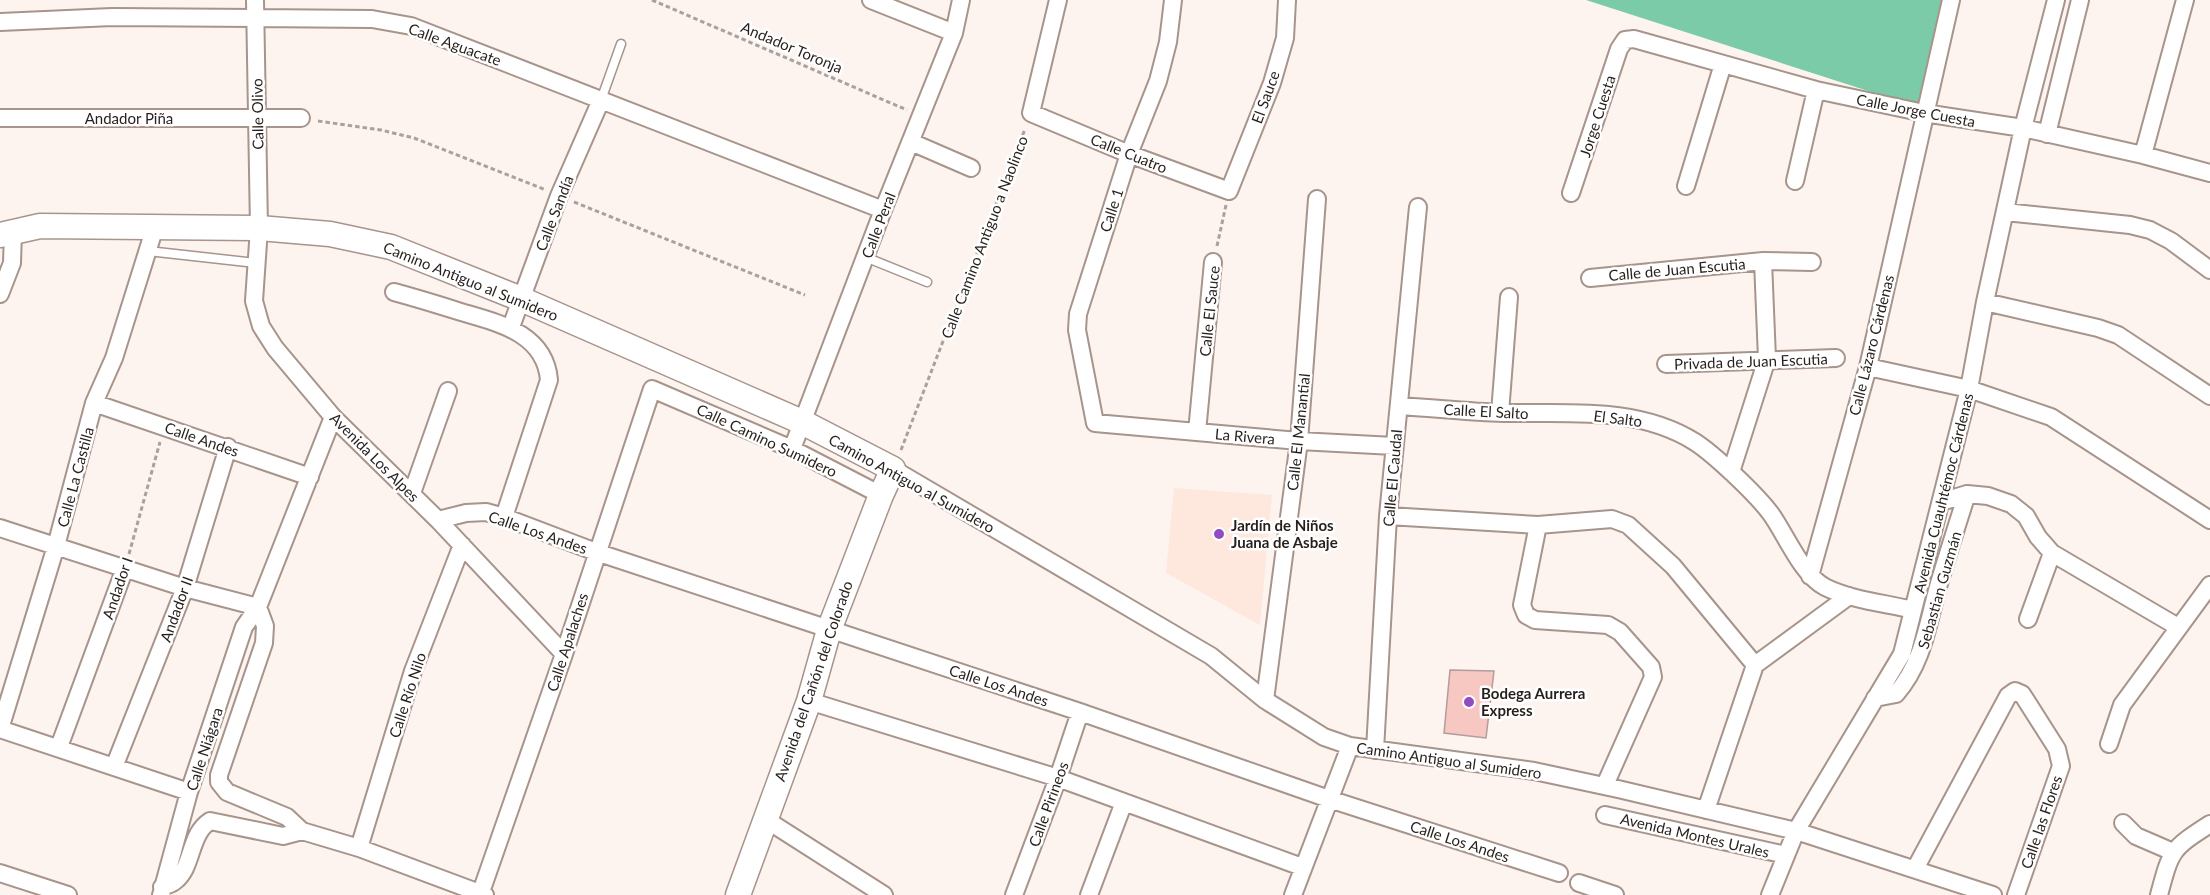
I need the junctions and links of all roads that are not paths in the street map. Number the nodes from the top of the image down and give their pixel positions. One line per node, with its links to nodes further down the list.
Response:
1 (255, 0): 11 (street, Calle Olivo)
2 (871, 0): 13 (street)
3 (961, 0): 13 (street, Calle Peral)
4 (1059, 0): 26 (street, Calle Cuatro)
5 (1173, 0): 26 (street, Calle 1)
6 (1287, 0): 32 (street, El Sauce)
7 (1952, 0): 19 (street, Calle Lázaro Cárdenas)
8 (2056, 0): 23 (street, Avenida Cuauhtémoc Cárdenas)
9 (2080, 0): 24 (street)
10 (2185, 0): 27 (street)
11 (256, 18): 12 (street, Calle Aguacate); 18 (street, Calle Aguacate); 20 (street, Calle Olivo)
12 (0, 22)
13 (954, 33): 25 (street, Calle Peral)
14 (1625, 40): 16 (street, Calle Jorge Cuesta); 33 (street, Jorge Cuesta)
15 (621, 44): 18 (lane)
16 (1723, 64): 17 (street, Calle Jorge Cuesta); 31 (street)
17 (1816, 90): 19 (street, Calle Jorge Cuesta); 30 (street)
18 (601, 100): 36 (street, Calle Aguacate); 53 (street, Calle Sandía)
19 (1924, 113): 23 (street, Calle Jorge Cuesta); 59 (street, Calle Lázaro Cárdenas)
20 (257, 117): 21 (street, Andador Piña); 22 (street, Andador Piña); 39 (street, Calle Olivo)
21 (0, 118)
22 (301, 118)
23 (2023, 128): 24 (street, Calle Jorge Cuesta); 37 (street, Avenida Cuauhtémoc Cárdenas)
24 (2047, 134): 27 (street, Calle Jorge Cuesta)
25 (911, 142): 28 (street); 36 (street, Calle Peral)
26 (1129, 154): 32 (street, Calle Cuatro); 70 (street, Calle 1)
27 (2143, 155): 29 (street, Calle Jorge Cuesta)
28 (971, 168)
29 (2210, 173)
30 (1795, 182)
31 (1686, 186)
32 (1229, 191)
33 (1571, 193)
34 (1317, 199): 72 (street, Calle El Manantial)
35 (1418, 207): 65 (street, Calle El Caudal)
36 (883, 210): 42 (street, Calle Peral)
37 (2005, 212): 47 (street); 54 (street, Avenida Cuauhtémoc Cárdenas)
38 (156, 227): 39 (main road, Camino Antiguo al Sumidero); 40 (main road, Camino Antiguo al Sumidero); 41 (street, Calle La Castilla)
39 (259, 228): 46 (street, Avenida Los Alpes); 53 (main road, Camino Antiguo al Sumidero)
40 (7, 233): 51 (street)
41 (148, 251): 46 (lane); 64 (street, Calle La Castilla)
42 (865, 257): 49 (lane); 69 (street, Calle Peral)
43 (1763, 261): 45 (street); 48 (street, Calle de Juan Escutia); 57 (street)
44 (1213, 262): 71 (street, Calle El Sauce)
45 (1812, 262)
46 (256, 263): 68 (street, Avenida Los Alpes)
47 (2210, 270)
48 (1590, 278)
49 (927, 282)
50 (394, 291): 55 (street)
51 (0, 294)
52 (1509, 297): 66 (street)
53 (521, 298): 55 (street, Calle Sandía); 69 (main road, Camino Antiguo al Sumidero)
54 (1985, 302): 61 (street, Avenida Cuauhtémoc Cárdenas); 63 (street)
55 (510, 327): 84 (street)
56 (1836, 358): 57 (street, Privada de Juan Escutia)
57 (1767, 359): 58 (street, Privada de Juan Escutia); 77 (street)
58 (1666, 364)
59 (1868, 367): 61 (street); 94 (street, Calle Lázaro Cárdenas)
60 (652, 388): 75 (street, Calle Camino Sumidero); 91 (street, Calle Apalaches)
61 (1970, 389): 82 (street, Avenida Cuauhtémoc Cárdenas); 86 (street)
62 (448, 391): 79 (street)
63 (2210, 396)
64 (94, 403): 73 (street, Calle Andes); 90 (street, Calle La Castilla)
65 (1399, 406): 66 (street, Calle El Salto); 74 (street, Calle El Caudal)
66 (1500, 413): 67 (street, Calle El Salto)
67 (1574, 414): 77 (street, El Salto)
68 (333, 417): 78 (street, Calle Niágara); 79 (street, Avenida Los Alpes)
69 (802, 422): 75 (street, Calle Peral); 76 (main road, Camino Antiguo al Sumidero)
70 (1095, 423): 71 (street, La Rivera)
71 (1197, 432): 72 (street, La Rivera)
72 (1299, 441): 74 (street, La Rivera); 106 (street, Calle El Manantial)
73 (228, 447): 78 (street, Calle Andes); 96 (street, Andador II)
74 (1394, 447): 83 (street, Calle El Caudal)
75 (792, 449): 81 (street, Calle Camino Sumidero)
76 (893, 469): 81 (main road, Avenida del Cañón del Colorado); 106 (street, Camino Antiguo al Sumidero)
77 (1731, 472): 94 (street, El Salto)
78 (310, 477): 98 (street, Calle Niágara)
79 (412, 493): 85 (street, Avenida Los Alpes)
80 (1966, 494): 82 (street); 92 (street); 105 (street, Sebastian Guzmán)
81 (881, 495): 102 (main road, Avenida del Cañón del Colorado)
82 (1941, 502): 99 (street, Avenida Cuauhtémoc Cárdenas)
83 (1388, 516): 87 (street); 113 (street, Calle El Caudal)
84 (504, 517): 85 (street, Calle Los Andes); 91 (street, Calle Los Andes)
85 (438, 520): 89 (street, Avenida Los Alpes)
86 (2210, 520)
87 (1538, 525): 104 (street); 116 (street)
88 (0, 528): 90 (street)
89 (462, 545): 103 (street, Avenida Los Alpes); 127 (street, Calle Río Nilo)
90 (56, 546): 93 (street); 109 (street, Calle La Castilla)
91 (596, 552): 102 (street, Calle Los Andes); 103 (street, Calle Apalaches)
92 (2052, 552): 100 (street); 101 (street)
93 (125, 568): 96 (street); 112 (street, Andador I)
94 (1810, 576): 97 (street)
95 (2210, 585): 101 (street)
96 (186, 588): 98 (street); 114 (street, Andador II)
97 (1849, 596): 99 (street); 104 (street)
98 (258, 607): 117 (street, Calle Niágara); 125 (street, Calle Niágara)
99 (1913, 610): 105 (street, Avenida Cuauhtémoc Cárdenas)
100 (2028, 619)
101 (2178, 627): 110 (street)
102 (829, 630): 107 (main road, Avenida del Cañón del Colorado); 108 (street, Calle Los Andes)
103 (564, 654): 137 (street, Calle Apalaches)
104 (1755, 665): 120 (street)
105 (1875, 698): 126 (street, Avenida Cuauhtémoc Cárdenas)
106 (1265, 700): 111 (street, Camino Antiguo al Sumidero)
107 (809, 701): 115 (street); 122 (main road, Avenida del Cañón del Colorado)
108 (1080, 712): 115 (street, Calle Pirineos); 118 (street, Calle Los Andes)
109 (0, 729): 112 (street)
110 (2109, 744)
111 (1350, 746): 113 (street, Camino Antiguo al Sumidero); 118 (street)
112 (59, 747): 114 (street)
113 (1375, 750): 116 (street, Camino Antiguo al Sumidero)
114 (114, 768): 117 (street)
115 (1058, 778): 119 (street); 140 (street, Calle Pirineos)
116 (1605, 786): 120 (street, Camino Antiguo al Sumidero)
117 (189, 792): 135 (street, Calle Niágara)
118 (1329, 799): 130 (street); 133 (street, Calle Los Andes)
119 (1124, 802): 130 (street); 141 (street)
120 (1706, 810): 126 (street, Camino Antiguo al Sumidero)
121 (1605, 815): 129 (street, Avenida Montes Urales)
122 (765, 819): 138 (main road, Avenida del Cañón del Colorado); 139 (street)
123 (2123, 822): 128 (street)
124 (2210, 824): 128 (street)
125 (302, 831): 127 (street); 135 (street)
126 (1796, 831): 129 (street, Avenida Cuauhtémoc Cárdenas); 131 (street, Camino Antiguo al Sumidero)
127 (359, 848): 137 (street)
128 (2173, 852): 147 (street)
129 (1786, 855): 144 (street, Avenida Cuauhtémoc Cárdenas)
130 (1302, 867): 142 (street)
131 (1915, 869): 145 (street, Camino Antiguo al Sumidero); 146 (street, Calle las Flores)
132 (0, 873): 136 (street)
133 (1559, 873)
134 (1580, 883): 143 (street)
135 (162, 891)
136 (68, 895)
137 (482, 895)
138 (738, 895)
139 (884, 895)
140 (1014, 895)
141 (1089, 895)
142 (1293, 895)
143 (1615, 895)
144 (1770, 895)
145 (1993, 895)
146 (2016, 895)
147 (2159, 895)

